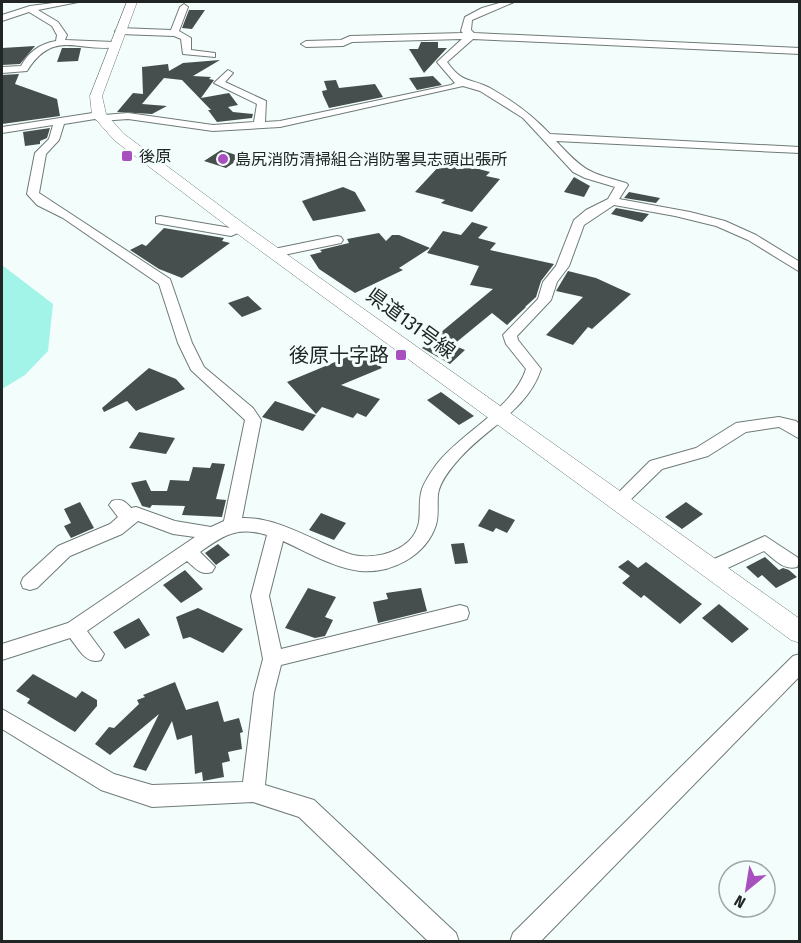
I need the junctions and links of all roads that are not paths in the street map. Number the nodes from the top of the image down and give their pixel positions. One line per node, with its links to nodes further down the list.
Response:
1 (74, 2): 5 (street)
2 (132, 2): 9 (main road)
3 (510, 2): 8 (street)
4 (184, 8): 7 (street)
5 (30, 9): 6 (street); 10 (street)
6 (2, 18)
7 (174, 33): 9 (street); 13 (street)
8 (471, 36): 11 (street); 12 (street); 16 (street)
9 (117, 38): 10 (street); 17 (main road)
10 (60, 42): 14 (street)
11 (306, 45)
12 (800, 51)
13 (212, 55)
14 (2, 70)
15 (228, 73): 19 (street)
16 (462, 82): 19 (street); 21 (street)
17 (99, 117): 18 (street); 19 (street); 25 (main road, 県道131号線)
18 (60, 120): 20 (street); 32 (street)
19 (259, 125)
20 (2, 130)
21 (547, 137): 22 (street); 23 (street)
22 (800, 150)
23 (612, 201): 28 (street); 29 (street)
24 (160, 220): 25 (street)
25 (241, 229): 27 (main road, 県道131号線)
26 (337, 240): 27 (street)
27 (274, 253): 29 (main road, 県道131号線)
28 (800, 268)
29 (498, 414): 31 (main road, 県道131号線); 33 (street)
30 (800, 434): 31 (street)
31 (618, 502): 38 (main road, 県道131号線)
32 (232, 525): 33 (street); 34 (street)
33 (277, 531): 45 (street)
34 (213, 534): 35 (street); 39 (street)
35 (188, 552): 37 (street); 41 (street)
36 (790, 562): 38 (street)
37 (206, 567)
38 (709, 569): 42 (main road, 県道131号線)
39 (30, 583)
40 (460, 613): 45 (street)
41 (74, 629): 43 (street); 44 (street)
42 (800, 633)
43 (2, 652)
44 (94, 654)
45 (273, 659): 48 (street)
46 (800, 662): 50 (street)
47 (2, 718): 48 (street)
48 (254, 792): 49 (street)
49 (447, 942)
50 (522, 942)

